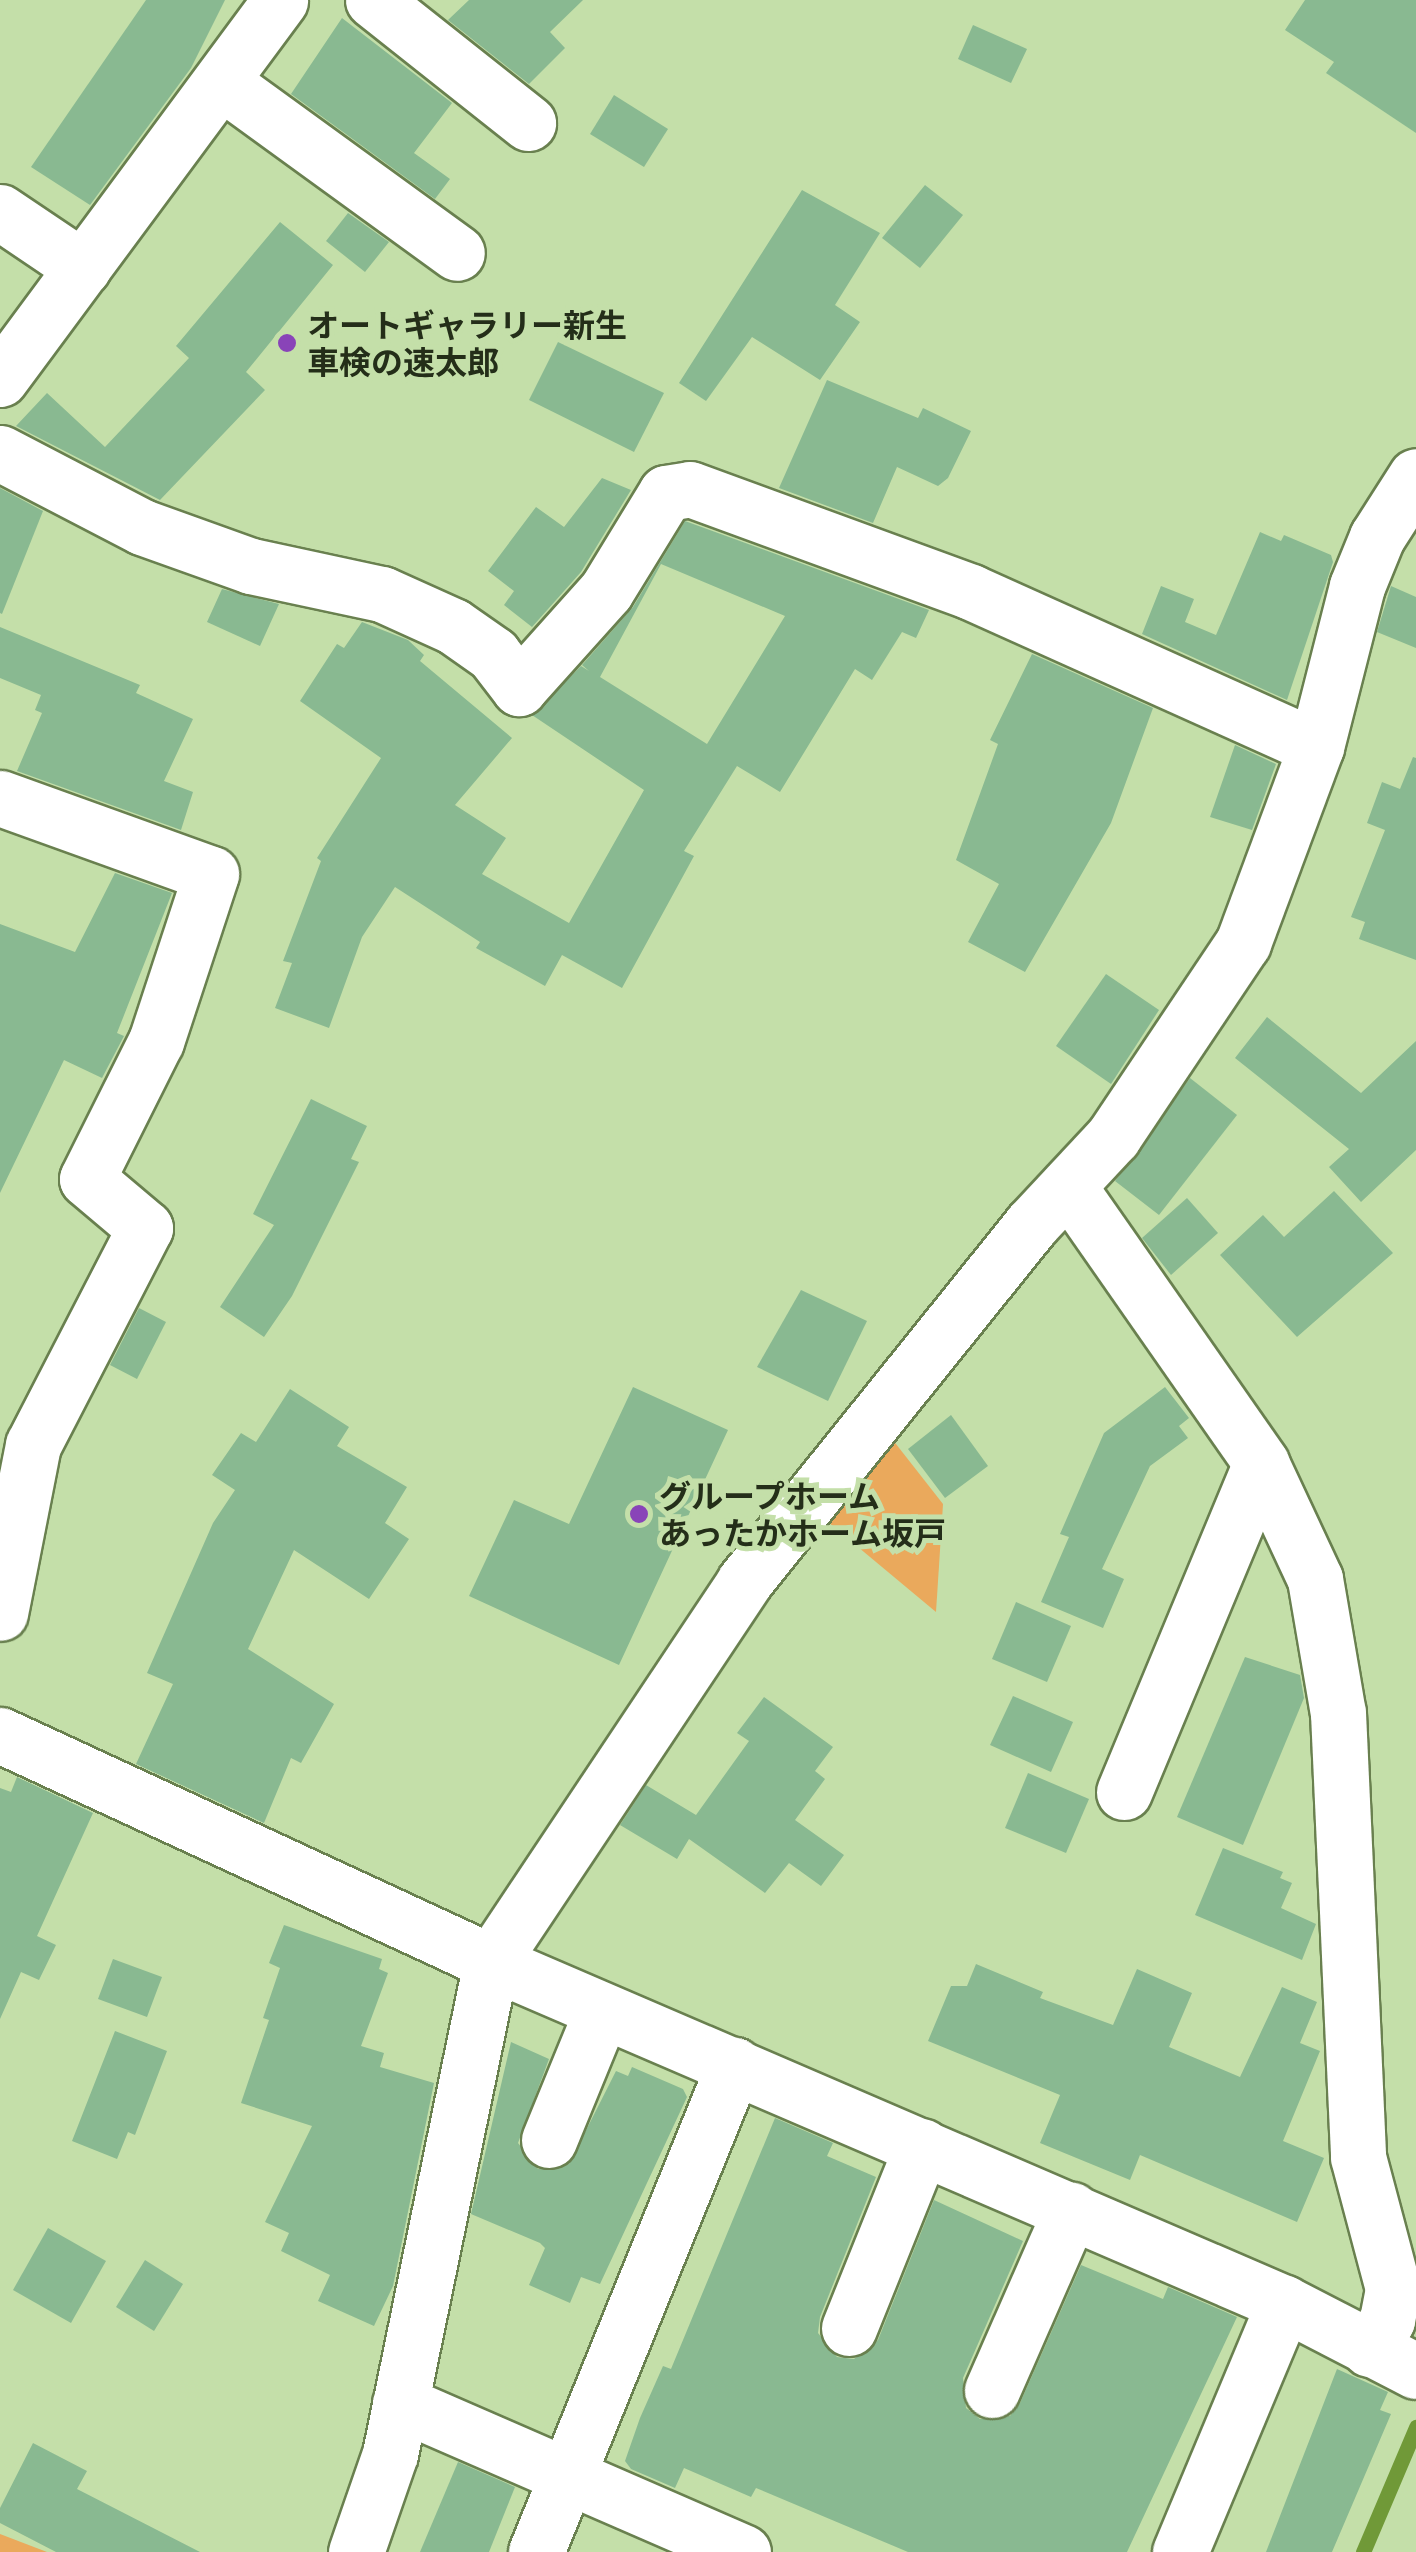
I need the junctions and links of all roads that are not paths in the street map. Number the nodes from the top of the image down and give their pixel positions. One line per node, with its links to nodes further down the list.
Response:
1 (280, 0): 3 (street)
2 (374, 0): 4 (street)
3 (223, 82): 6 (street); 7 (street)
4 (528, 123)
5 (0, 212): 7 (street)
6 (457, 253)
7 (84, 268): 8 (street)
8 (0, 379)
9 (0, 453): 11 (street)
10 (1416, 476): 11 (street)
11 (1316, 747): 13 (street)
12 (0, 798): 15 (street)
13 (1068, 1186): 14 (street); 18 (street)
14 (1262, 1462): 17 (street); 26 (street)
15 (0, 1613)
16 (0, 1735): 18 (street)
17 (1124, 1792)
18 (490, 1962): 19 (street); 28 (street)
19 (602, 2011): 20 (street); 21 (street)
20 (734, 2065): 22 (street); 29 (street)
21 (549, 2140)
22 (922, 2146): 23 (street); 25 (street)
23 (1071, 2210): 24 (street); 27 (street)
24 (1284, 2304): 26 (street); 33 (street)
25 (850, 2328)
26 (1392, 2360)
27 (992, 2390)
28 (400, 2403): 29 (street); 30 (street)
29 (568, 2472): 31 (street); 32 (street)
30 (356, 2552)
31 (536, 2552)
32 (743, 2552)
33 (1180, 2552)

